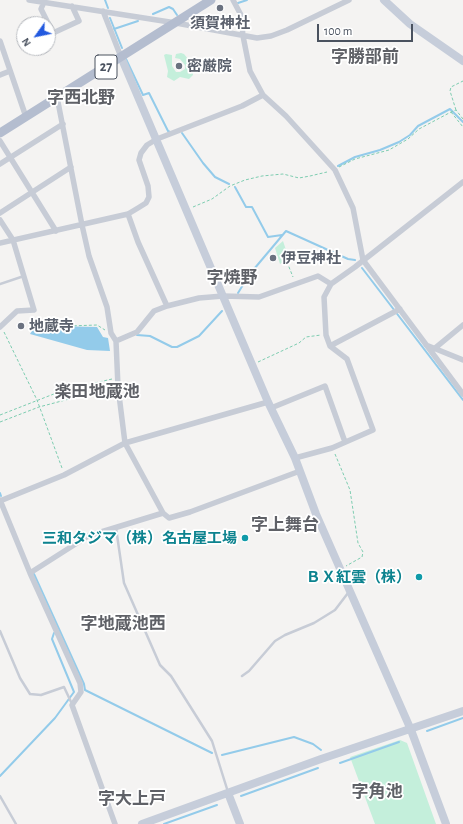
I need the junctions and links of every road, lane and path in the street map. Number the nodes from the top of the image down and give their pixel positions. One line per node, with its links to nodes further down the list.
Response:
1 (29, 0): 6 (street)
2 (211, 0): 9 (main road, 27)
3 (233, 0): 10 (street)
4 (349, 0): 10 (street)
5 (384, 0): 13 (street)
6 (44, 2): 7 (street); 7 (street)
7 (72, 6): 8 (street)
8 (103, 11): 9 (street); 12 (street)
9 (176, 23): 10 (street); 12 (main road, 27)
10 (243, 36): 17 (street)
11 (0, 41): 14 (street)
12 (121, 57): 18 (main road, 27); 26 (street)
13 (463, 60)
14 (10, 71): 15 (street); 21 (street)
15 (0, 75)
16 (463, 81): 19 (path)
17 (263, 95): 26 (street); 31 (street)
18 (57, 98): 21 (main road, 27); 23 (street)
19 (456, 110): 20 (path); 22 (path)
20 (451, 112): 24 (path); 31 (path)
21 (26, 117): 25 (main road, 27)
22 (463, 119)
23 (63, 124): 28 (street); 30 (street)
24 (463, 127)
25 (0, 133)
26 (157, 140): 34 (street); 36 (street)
27 (0, 141): 28 (street)
28 (10, 158): 29 (street); 33 (street)
29 (0, 164)
30 (71, 166): 33 (street); 38 (street)
31 (335, 170): 34 (path); 42 (street)
32 (463, 182): 42 (street)
33 (32, 192): 35 (street); 39 (street)
34 (187, 210): 48 (street)
35 (0, 213)
36 (128, 214): 38 (street); 49 (street)
37 (0, 220): 40 (street)
38 (82, 225): 39 (street); 54 (street)
39 (56, 231): 40 (street)
40 (13, 240): 41 (street); 44 (street)
41 (0, 243)
42 (363, 260): 46 (street); 50 (street)
43 (287, 262): 47 (path)
44 (25, 276): 45 (lane); 53 (street)
45 (0, 284)
46 (331, 284): 47 (street); 55 (street)
47 (296, 286): 48 (street)
48 (223, 296): 49 (street); 61 (street)
49 (167, 306): 56 (street)
50 (400, 309): 57 (street); 58 (street)
51 (44, 323): 54 (path)
52 (463, 325): 59 (street)
53 (0, 326): 65 (path)
54 (111, 333): 56 (street)
55 (326, 335): 58 (street); 61 (path)
56 (116, 341): 62 (street)
57 (426, 345): 59 (street); 64 (street)
58 (330, 346): 70 (street)
59 (435, 348): 60 (street)
60 (463, 360)
61 (252, 364): 66 (street)
62 (118, 378): 63 (street); 65 (path)
63 (118, 387): 67 (path); 71 (street)
64 (463, 394)
65 (37, 400): 67 (path); 68 (path)
66 (269, 405): 70 (street); 71 (street); 73 (street)
67 (39, 407): 69 (path); 75 (path)
68 (0, 415)
69 (0, 422)
70 (344, 442): 72 (street)
71 (125, 443): 75 (street); 77 (street)
72 (332, 448): 73 (street); 79 (path)
73 (295, 458): 74 (street)
74 (300, 471): 77 (street); 79 (street)
75 (64, 475): 76 (street)
76 (0, 501): 80 (street)
77 (163, 513): 78 (street)
78 (116, 528): 80 (street); 87 (lane)
79 (340, 568): 81 (street)
80 (30, 572): 84 (street)
81 (350, 590): 83 (lane); 86 (street)
82 (0, 631): 84 (lane)
83 (242, 676)
84 (72, 703): 90 (street)
85 (463, 711): 86 (street)
86 (411, 730): 87 (street); 93 (street)
87 (228, 793): 91 (street); 92 (street)
88 (0, 796): 89 (lane)
89 (16, 824)
90 (115, 824)
91 (142, 824)
92 (240, 824)
93 (446, 824)

